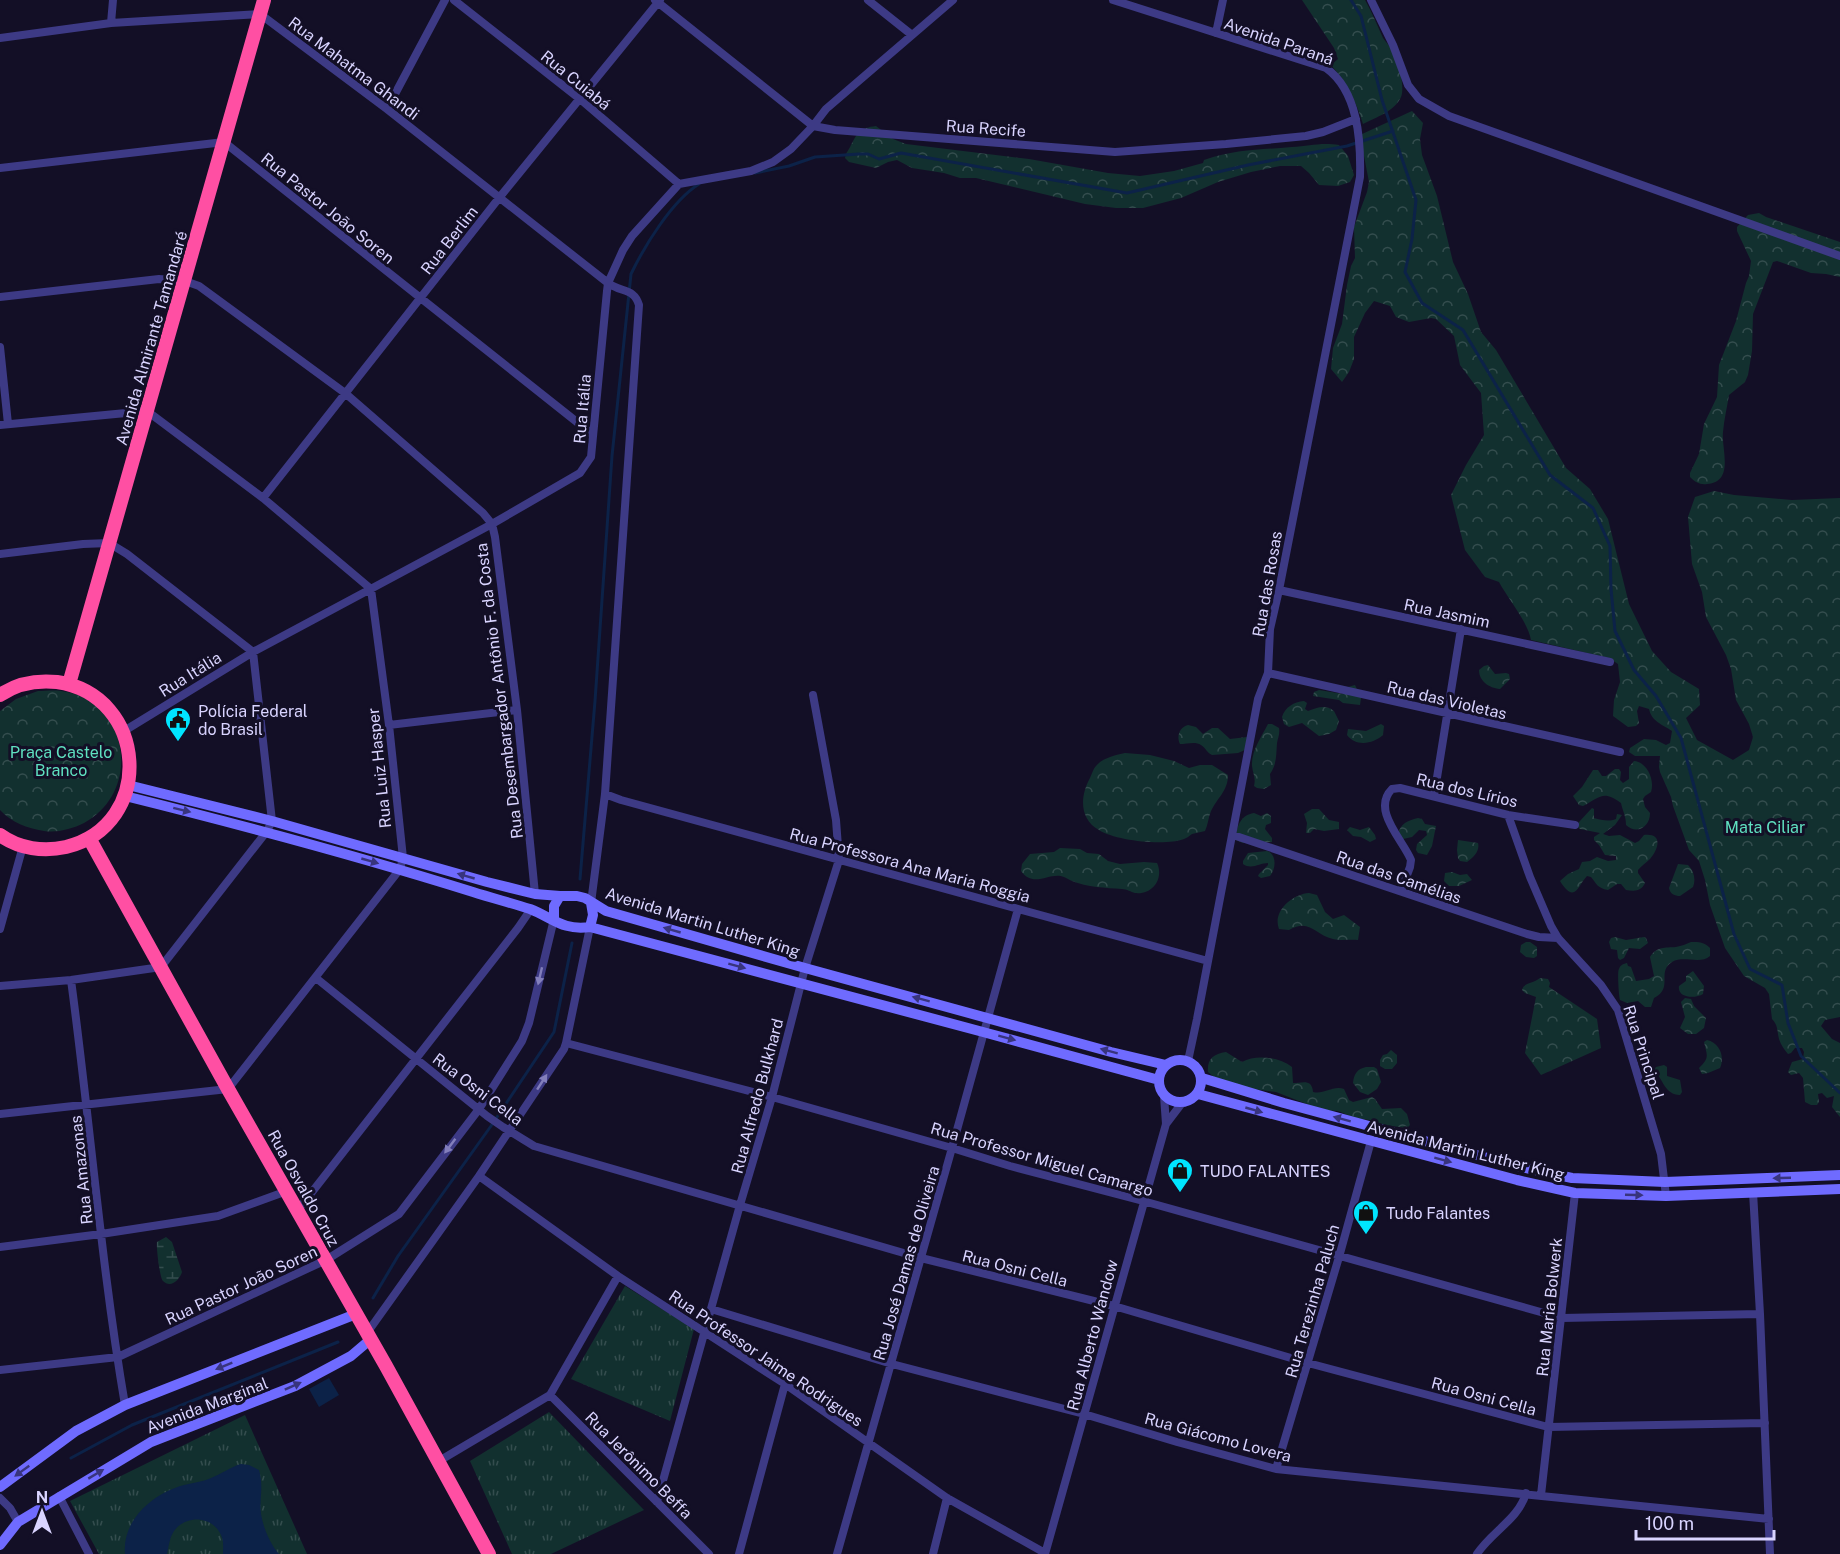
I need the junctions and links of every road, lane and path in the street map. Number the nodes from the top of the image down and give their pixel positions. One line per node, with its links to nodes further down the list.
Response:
1 (113, 0): 11 (street)
2 (445, 0): 16 (street)
3 (453, 0): 15 (street, Rua Cuiabá)
4 (868, 0): 13 (street)
5 (953, 0): 13 (street)
6 (1113, 0): 12 (street, Avenida Paraná)
7 (1223, 0): 12 (street)
8 (1371, 0): 24 (street)
9 (658, 1): 15 (street, Rua Berlim); 18 (street, Rua Recife)
10 (262, 7): 11 (street); 16 (street, Rua Mahatma Ghandi); 19 (highway, Avenida Almirante Tamandaré)
11 (111, 23): 14 (street)
12 (1216, 33): 17 (street, Avenida Paraná)
13 (912, 35): 18 (street)
14 (0, 38)
15 (580, 99): 22 (street, Rua Cuiabá); 23 (street, Rua Berlim)
16 (387, 109): 23 (street, Rua Mahatma Ghandi)
17 (1356, 119): 18 (street, Rua Recife); 20 (street, Avenida Paraná)
18 (813, 126): 22 (street)
19 (224, 142): 21 (street); 25 (highway, Avenida Almirante Tamandaré); 28 (street, Rua Pastor João Soren)
20 (1359, 143): 39 (street, Rua das Rosas)
21 (0, 168)
22 (679, 184): 26 (street, Rua Itália)
23 (499, 198): 26 (street, Rua Mahatma Ghandi); 28 (street, Rua Berlim)
24 (1840, 256)
25 (185, 281): 27 (street, Rua Desembargador Antônio F. da Costa); 30 (street, Rua Desembargador Antônio F. da Costa); 31 (highway, Avenida Almirante Tamandaré)
26 (608, 284): 33 (street, Rua Itália); 53 (street, Rua Mahatma Ghandi)
27 (0, 297)
28 (420, 299): 30 (street, Rua Berlim); 33 (street, Rua Pastor João Soren)
29 (0, 347): 32 (street)
30 (345, 393): 34 (street, Rua Berlim); 35 (street, Rua Desembargador Antônio F. da Costa)
31 (147, 411): 32 (street); 34 (street); 36 (highway, Avenida Almirante Tamandaré)
32 (4, 424)
33 (592, 434): 35 (street, Rua Itália)
34 (262, 498): 38 (street)
35 (492, 524): 38 (street, Rua Itália); 47 (street, Rua Desembargador Antônio F. da Costa)
36 (109, 543): 37 (street); 41 (street); 44 (highway, Avenida Almirante Tamandaré)
37 (0, 555)
38 (371, 589): 41 (street, Rua Itália); 49 (street, Rua Luiz Hasper)
39 (1279, 590): 40 (street, Rua Jasmim); 43 (street, Rua das Rosas)
40 (1461, 629): 42 (street, Rua Jasmim); 48 (street)
41 (253, 652): 50 (street, Rua Itália); 57 (street)
42 (1610, 662)
43 (1268, 673): 48 (street, Rua das Violetas); 59 (street, Rua das Rosas)
44 (69, 684): 45 (highway); 50 (highway)
45 (2, 689)
46 (813, 694): 62 (street, Rua Alfredo Bulkhard)
47 (517, 711): 49 (street); 66 (street, Rua Desembargador Antônio F. da Costa)
48 (1447, 714): 51 (street, Rua das Violetas); 54 (street)
49 (389, 725): 63 (street, Rua Luiz Hasper)
50 (124, 731): 52 (highway)
51 (1620, 752)
52 (127, 790): 57 (main road, Avenida Martin Luther King); 60 (highway)
53 (605, 794): 62 (street, Rua Professora Ana Maria Roggia); 69 (street)
54 (1434, 796): 55 (street, Rua dos Lírios); 65 (street, Rua dos Lírios)
55 (1508, 814): 56 (street, Rua dos Lírios); 76 (street, Rua Principal)
56 (1575, 825)
57 (270, 826): 63 (main road, Avenida Martin Luther King); 79 (street)
58 (0, 835): 61 (highway)
59 (1233, 835): 65 (street, Rua das Camélias); 78 (street, Rua das Rosas)
60 (89, 838): 61 (highway); 79 (highway, Rua Osvaldo Cruz)
61 (23, 846): 74 (street)
62 (838, 860): 71 (street, Rua Professora Ana Maria Roggia); 80 (street, Rua Alfredo Bulkhard)
63 (402, 864): 64 (main road, Avenida Martin Luther King, one-way to 63); 67 (main road, Avenida Martin Luther King); 81 (street)
64 (487, 882): 66 (main road, Avenida Martin Luther King); 67 (main road)
65 (1401, 891): 76 (street, Rua das Camélias)
66 (535, 894): 68 (main road, Avenida Martin Luther King)
67 (484, 895): 70 (main road, Avenida Martin Luther King)
68 (560, 896): 69 (main road, Avenida Martin Luther King); 72 (main road)
69 (591, 903): 73 (main road); 75 (main road, Avenida Martin Luther King, one-way to 69)
70 (531, 909): 72 (main road, Avenida Martin Luther King); 88 (street)
71 (1018, 909): 78 (street, Rua Professora Ana Maria Roggia); 85 (street, Rua José Damas de Oliveira)
72 (554, 919): 73 (main road, Avenida Martin Luther King); 99 (street, Rua Pastor João Soren, one-way to 99)
73 (590, 927): 77 (main road, Avenida Martin Luther King); 87 (street)
74 (0, 929)
75 (693, 936): 77 (main road); 80 (main road, Avenida Martin Luther King)
76 (1558, 938): 109 (street, Rua Principal)
77 (688, 953): 83 (main road, Avenida Martin Luther King, one-way to 83)
78 (1208, 961): 89 (street, Rua das Rosas)
79 (161, 967): 82 (street); 93 (highway, Rua Osvaldo Cruz)
80 (805, 968): 83 (street, Rua Alfredo Bulkhard); 85 (main road, Avenida Martin Luther King, one-way to 80)
81 (315, 978): 88 (street, Rua Osni Cella); 93 (street)
82 (71, 980): 84 (street); 98 (street, Rua Amazonas)
83 (801, 983): 86 (main road, Avenida Martin Luther King); 96 (street, Rua Alfredo Bulkhard)
84 (0, 986)
85 (987, 1017): 86 (street, Rua José Damas de Oliveira); 90 (main road, Avenida Martin Luther King, one-way to 85)
86 (983, 1032): 92 (main road, Avenida Martin Luther King, one-way to 92); 104 (street, Rua José Damas de Oliveira)
87 (566, 1043): 96 (street, Rua Professor Miguel Camargo); 102 (street, one-way to 87)
88 (416, 1058): 99 (street, Rua Osni Cella); 117 (street)
89 (1188, 1061): 90 (main road); 91 (main road)
90 (1166, 1065): 92 (main road)
91 (1202, 1078): 94 (main road); 105 (main road, Avenida Martin Luther King, one-way to 91)
92 (1159, 1080): 95 (main road)
93 (228, 1089): 98 (street); 111 (highway, Rua Osvaldo Cruz)
94 (1198, 1094): 97 (main road); 103 (main road, Avenida Martin Luther King, one-way to 103)
95 (1164, 1096): 97 (main road); 101 (street, Rua Alberto Wandow)
96 (772, 1097): 104 (street, Rua Professor Miguel Camargo); 116 (street, Rua Alfredo Bulkhard)
97 (1182, 1103): 101 (street, Rua Alberto Wandow)
98 (87, 1104): 100 (street); 118 (street, Rua Amazonas)
99 (478, 1109): 102 (street, Rua Osni Cella); 122 (street, Rua Pastor João Soren, one-way to 122)
100 (0, 1114)
101 (1166, 1124): 115 (street, Rua Alberto Wandow)
102 (506, 1129): 107 (street); 116 (street, Rua Osni Cella)
103 (1371, 1141): 108 (main road, Avenida Martin Luther King, one-way to 108); 120 (street, Rua Terezinha Paluch)
104 (952, 1148): 115 (street, Rua Professor Miguel Camargo); 121 (street, Rua José Damas de Oliveira)
105 (1521, 1167): 108 (main road); 109 (main road, Avenida Martin Luther King)
106 (1840, 1175): 109 (main road, Avenida Martin Luther King, one-way to 109)
107 (479, 1176): 123 (street, Rua Professor Jaime Rodrigues); 130 (street)
108 (1517, 1180): 112 (main road, Avenida Martin Luther King)
109 (1665, 1182): 114 (street, Rua Principal)
110 (1840, 1189): 113 (main road, Avenida Martin Luther King)
111 (287, 1191): 117 (highway, Rua Osvaldo Cruz); 118 (street)
112 (1575, 1192): 114 (main road, Avenida Martin Luther King, one-way to 114); 128 (street, Rua Maria Bolwerk)
113 (1753, 1192): 114 (main road, Avenida Martin Luther King); 127 (street)
114 (1666, 1196)
115 (1143, 1201): 120 (street, Rua Professor Miguel Camargo); 124 (street, Rua Alberto Wandow)
116 (740, 1205): 121 (street, Rua Osni Cella); 125 (street, Rua Alfredo Bulkhard)
117 (298, 1210): 122 (highway, Rua Osvaldo Cruz)
118 (101, 1234): 119 (street); 131 (street, Rua Amazonas)
119 (0, 1247)
120 (1340, 1257): 128 (street, Rua Professor Miguel Camargo); 132 (street, Rua Terezinha Paluch)
121 (921, 1258): 124 (street, Rua Osni Cella); 133 (street, Rua José Damas de Oliveira)
122 (326, 1260): 126 (highway, Rua Osvaldo Cruz); 131 (street, Rua Pastor João Soren)
123 (618, 1276): 129 (street, Rua Professor Jaime Rodrigues); 136 (street)
124 (1114, 1306): 132 (street, Rua Osni Cella); 138 (street, Rua Alberto Wandow)
125 (711, 1309): 129 (street, Rua Alfredo Bulkhard); 133 (street, Rua Giácomo Lovera)
126 (356, 1314): 130 (highway, Rua Osvaldo Cruz); 137 (main road, Avenida Marginal, one-way to 137)
127 (1760, 1314): 128 (street, Rua Professor Miguel Camargo); 139 (street)
128 (1562, 1318): 140 (street, Rua Maria Bolwerk)
129 (705, 1332): 135 (street, Rua Professor Jaime Rodrigues); 150 (street, Rua Alfredo Bulkhard)
130 (369, 1336): 142 (highway, Rua Osvaldo Cruz); 147 (main road, Avenida Marginal, one-way to 130)
131 (118, 1357): 134 (street, Rua Pastor João Soren); 137 (street, Rua Amazonas)
132 (1308, 1363): 140 (street, Rua Osni Cella); 143 (street, Rua Terezinha Paluch)
133 (892, 1364): 138 (street, Rua Giácomo Lovera); 141 (street, Rua José Damas de Oliveira)
134 (0, 1370)
135 (785, 1384): 141 (street, Rua Professor Jaime Rodrigues); 158 (street)
136 (550, 1395): 142 (street); 150 (street, Rua Jerônimo Beffa)
137 (125, 1406): 144 (main road, Avenida Marginal, one-way to 144)
138 (1084, 1414): 143 (street, Rua Giácomo Lovera); 154 (street, Rua Alberto Wandow)
139 (1765, 1423): 140 (street, Rua Osni Cella); 151 (street)
140 (1548, 1427): 146 (street, Rua Maria Bolwerk)
141 (869, 1443): 149 (street, Rua Professor Jaime Rodrigues); 159 (street, Rua José Damas de Oliveira)
142 (439, 1461): 156 (highway, Rua Osvaldo Cruz)
143 (1276, 1468): 145 (street, Rua Giácomo Lovera)
144 (0, 1487)
145 (1526, 1493): 146 (street, Rua Giácomo Lovera); 161 (street)
146 (1540, 1495): 151 (street, Rua Giácomo Lovera)
147 (60, 1496): 152 (main road, Avenida Marginal); 155 (street)
148 (0, 1498): 152 (street)
149 (947, 1498): 154 (street, Rua Professor Jaime Rodrigues); 160 (street)
150 (657, 1502): 157 (street, Rua Jerônimo Beffa)
151 (1769, 1519): 162 (street)
152 (18, 1522): 153 (main road, Avenida Marginal)
153 (0, 1545)
154 (1045, 1553)
155 (89, 1554)
156 (489, 1554)
157 (709, 1554)
158 (739, 1554)
159 (837, 1554)
160 (933, 1554)
161 (1477, 1554)
162 (1770, 1554)

